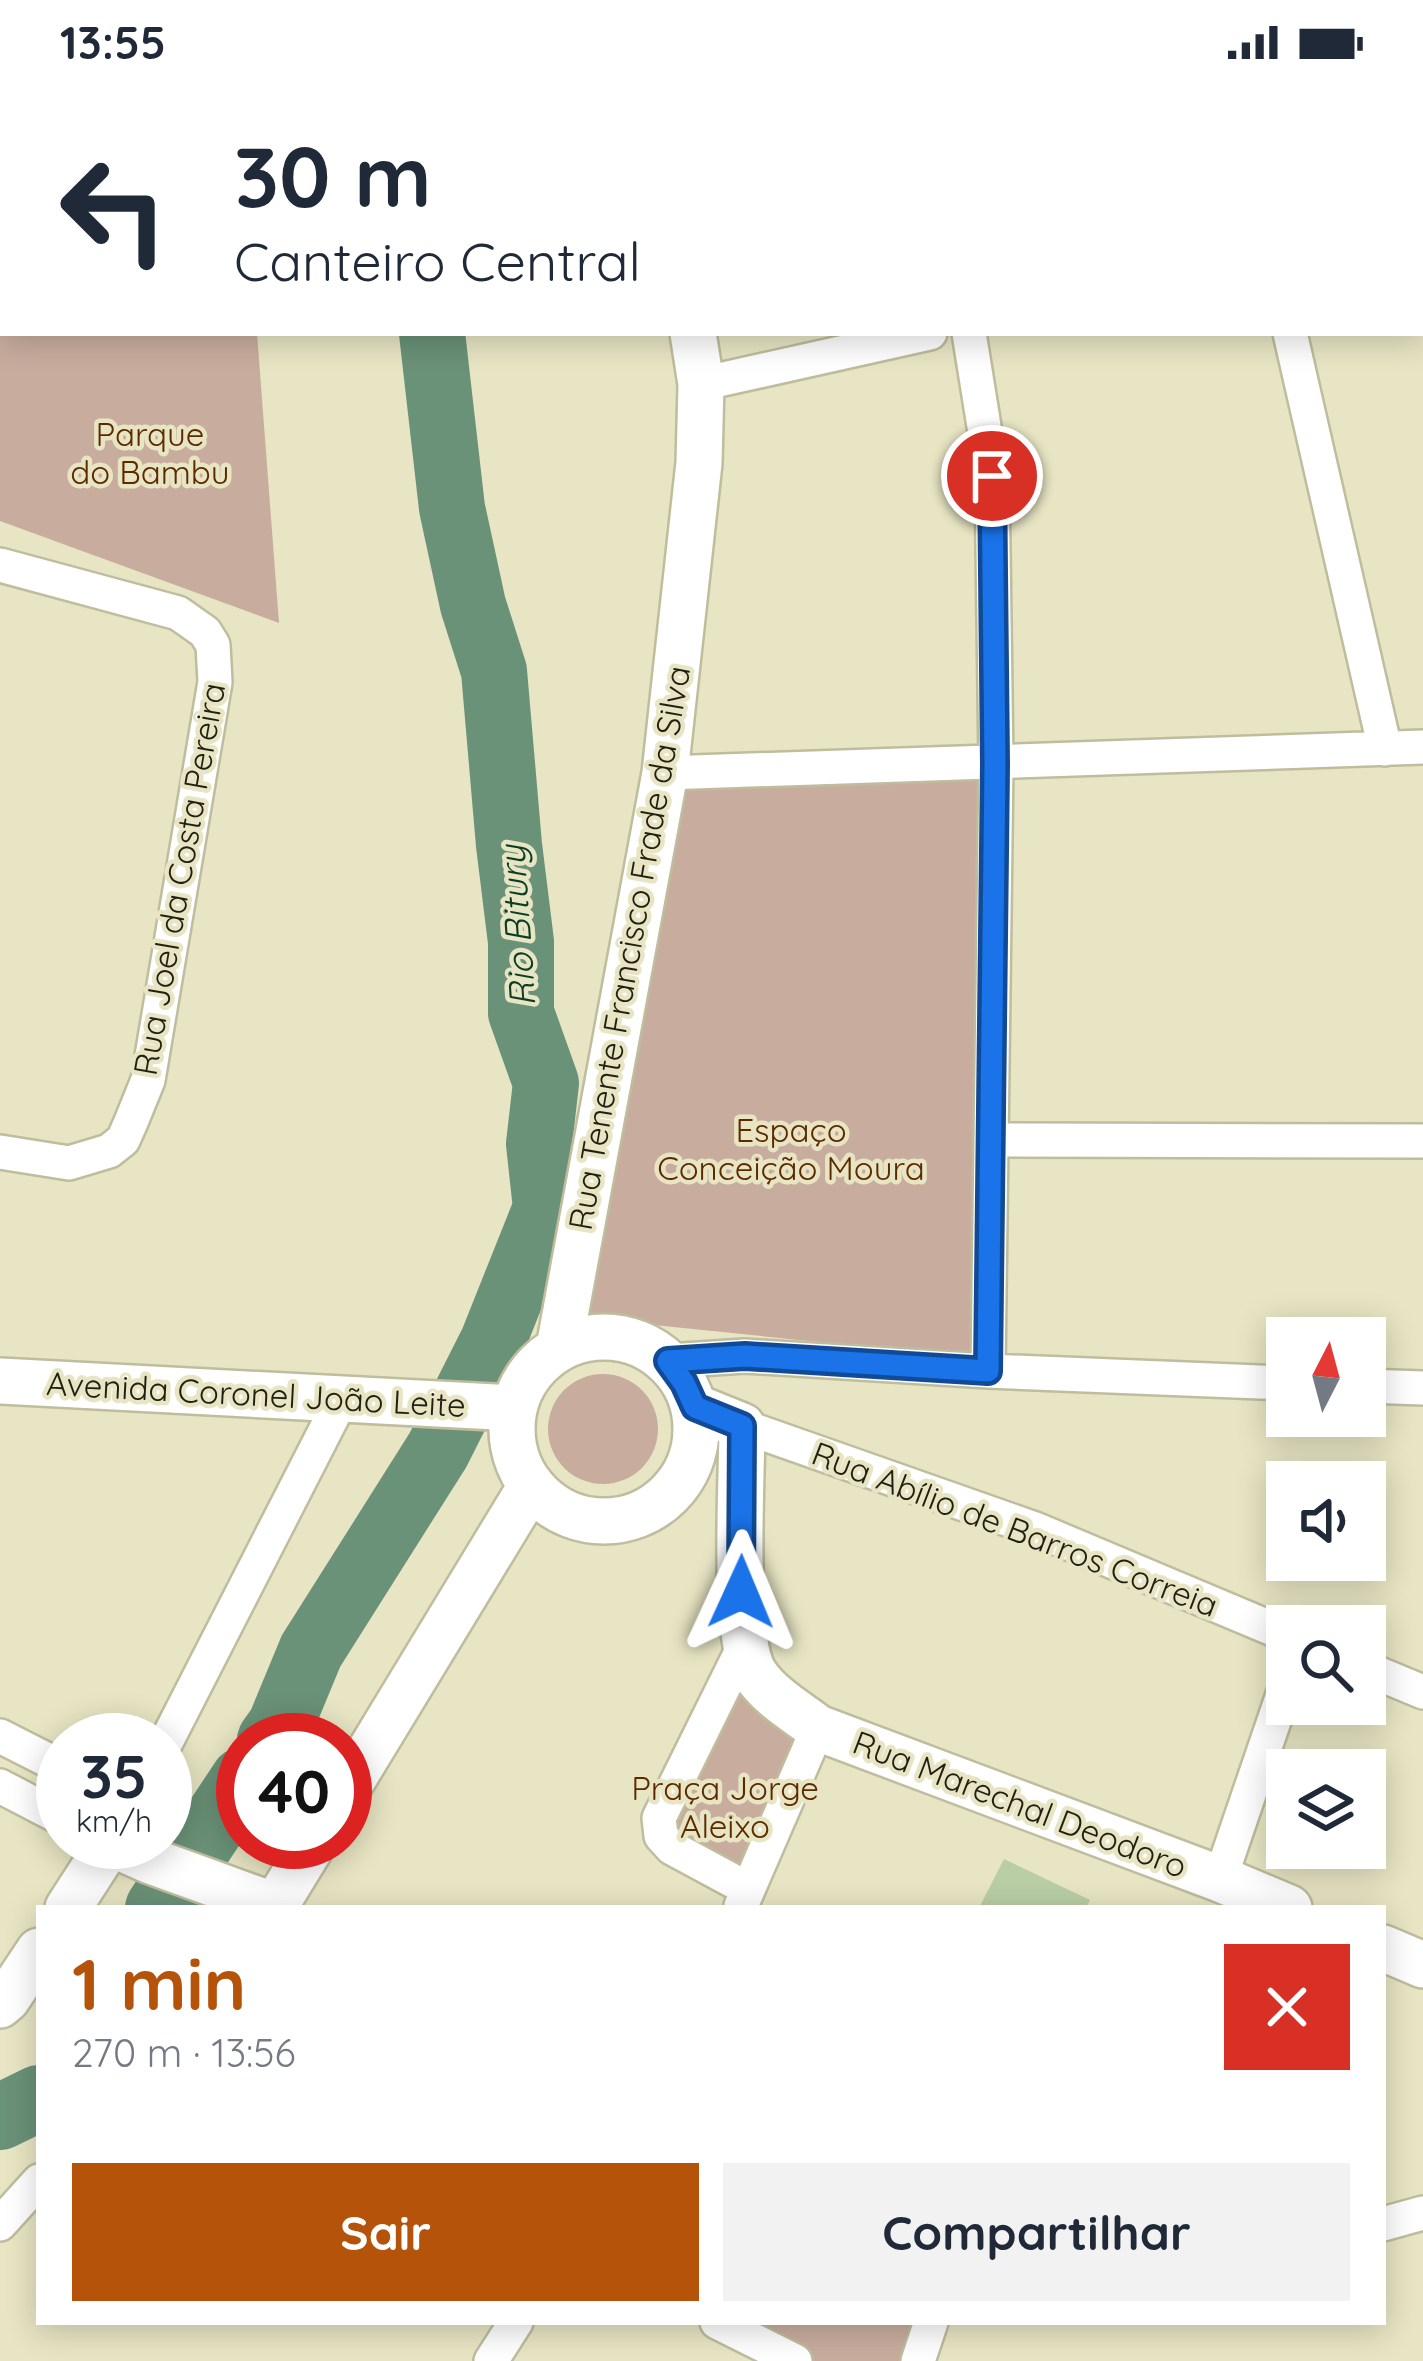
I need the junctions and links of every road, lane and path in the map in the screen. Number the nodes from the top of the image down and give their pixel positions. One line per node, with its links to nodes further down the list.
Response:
1 (693, 336): 5 (street, Rua Tenente Francisco Frade da Silva)
2 (917, 336): 5 (street)
3 (969, 336): 9 (street)
4 (1291, 336): 8 (street)
5 (701, 384): 10 (street, Rua Tenente Francisco Frade da Silva)
6 (0, 565): 13 (street, Rua Joel da Costa Pereira)
7 (1423, 747): 8 (street)
8 (1385, 748): 9 (street)
9 (995, 764): 10 (street); 11 (street)
10 (665, 773): 14 (street, Rua Tenente Francisco Frade da Silva)
11 (991, 1141): 12 (street); 16 (street)
12 (1423, 1141)
13 (0, 1152)
14 (560, 1348): 15 (street); 22 (street)
15 (668, 1361): 16 (street); 23 (street)
16 (988, 1371): 18 (street)
17 (0, 1381): 21 (street, Avenida Coronel João Leite)
18 (1266, 1382)
19 (1386, 1387): 20 (street)
20 (1423, 1388)
21 (360, 1399): 22 (street, Avenida Coronel João Leite); 30 (street)
22 (498, 1407): 25 (street)
23 (695, 1407): 24 (street); 25 (street)
24 (742, 1426): 26 (street, Rua Abílio de Barros Correia); 27 (street)
25 (531, 1486): 34 (street)
26 (1266, 1626)
27 (745, 1644): 32 (street, Rua Marechal Deodoro); 42 (street)
28 (1386, 1677): 29 (street)
29 (1423, 1692)
30 (183, 1713)
31 (1273, 1725): 41 (street)
32 (818, 1728): 41 (street, Rua Marechal Deodoro); 42 (street)
33 (0, 1736): 35 (street)
34 (372, 1748)
35 (36, 1754)
36 (0, 1786): 37 (street)
37 (36, 1805)
38 (101, 1869): 44 (street)
39 (172, 1869): 43 (street)
40 (283, 1869): 43 (street)
41 (1220, 1879): 45 (street, Rua Marechal Deodoro)
42 (744, 1899)
43 (247, 1900)
44 (71, 1905)
45 (1282, 1905)
46 (1386, 1949): 48 (street)
47 (36, 1957): 49 (street)
48 (1423, 1964)
49 (0, 2006)
50 (36, 2184): 53 (street)
51 (1423, 2213): 52 (street)
52 (1386, 2223)
53 (0, 2224)
54 (514, 2325): 57 (street)
55 (723, 2325): 58 (street)
56 (930, 2325): 59 (street)
57 (491, 2361)
58 (795, 2361)
59 (918, 2361)

